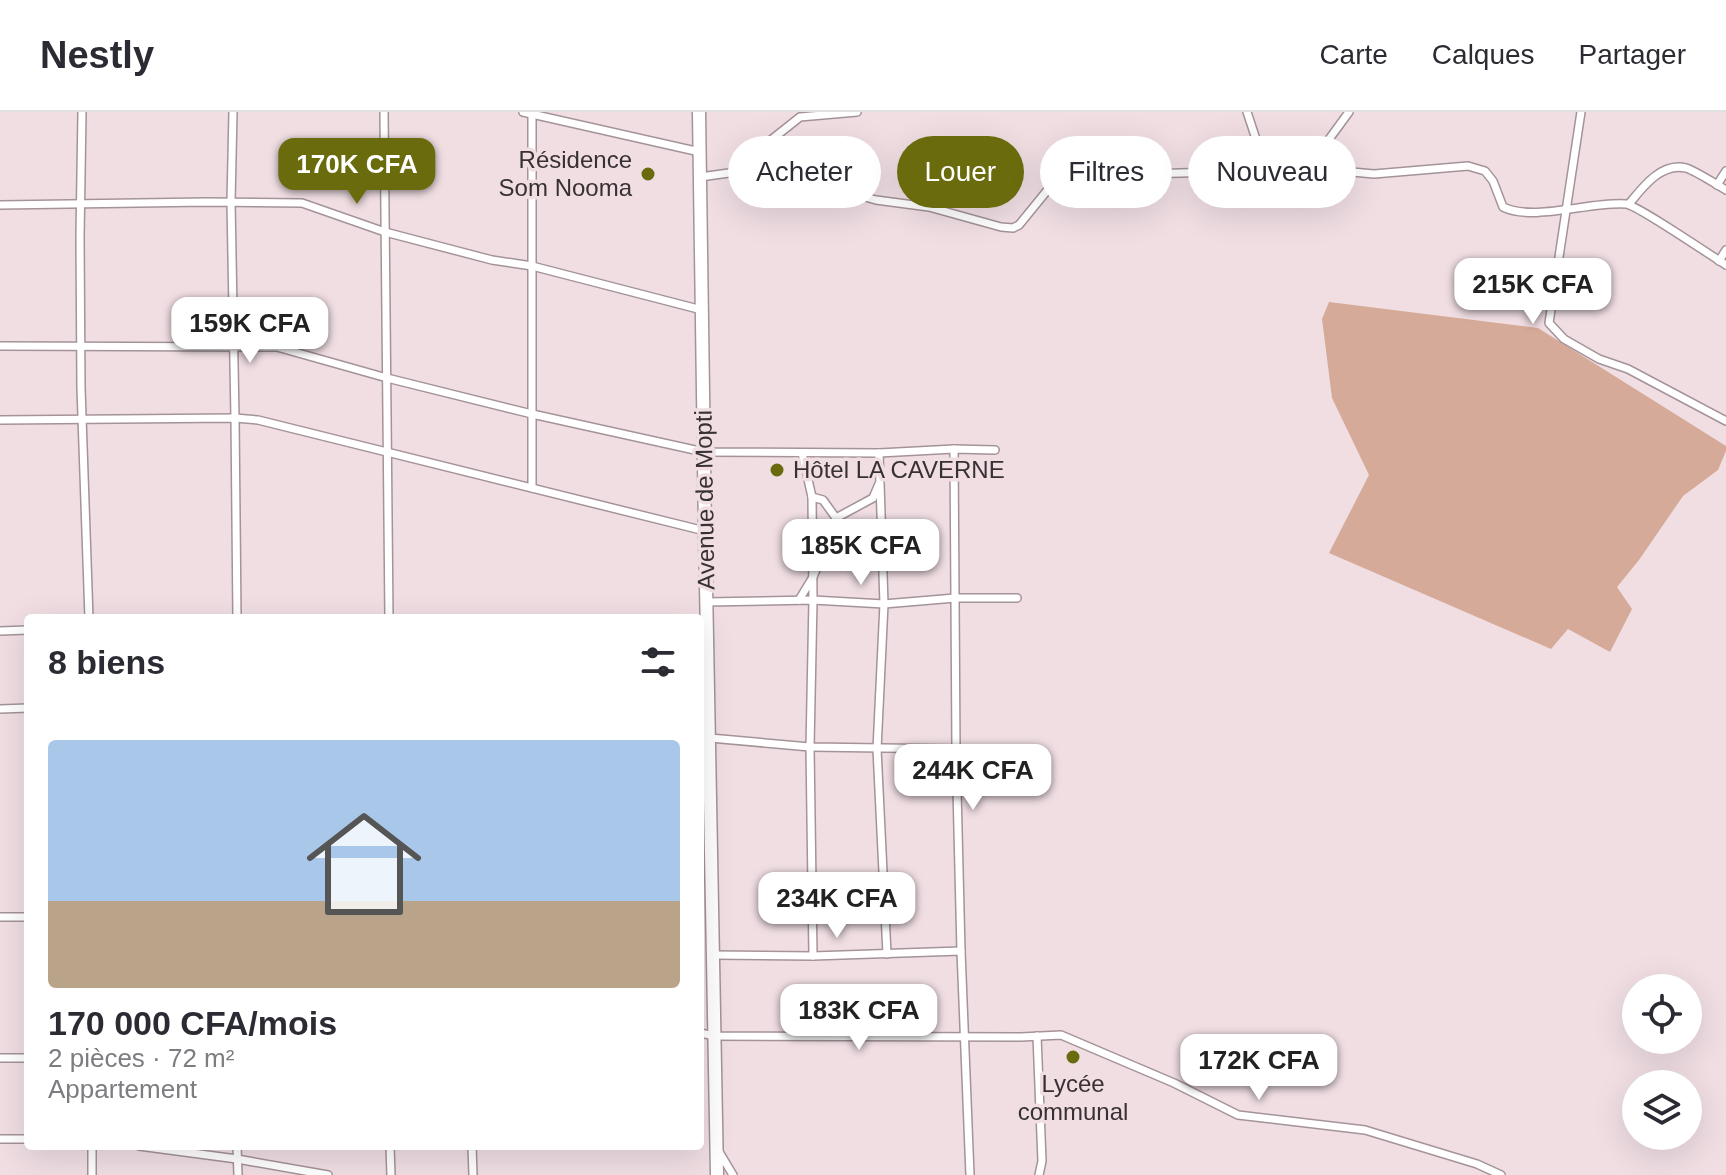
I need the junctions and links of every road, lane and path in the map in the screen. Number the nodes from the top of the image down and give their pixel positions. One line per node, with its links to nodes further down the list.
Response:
1 (82, 112): 26 (street)
2 (233, 112): 23 (street)
3 (384, 112): 28 (street)
4 (699, 112): 14 (main road, Avenue de Mopti)
5 (857, 112): 10 (street)
6 (1247, 112): 12 (street)
7 (1349, 112): 13 (street)
8 (1581, 112): 27 (street)
9 (528, 113): 14 (street); 31 (street)
10 (800, 114): 11 (street)
11 (776, 136)
12 (1255, 136)
13 (1331, 136)
14 (700, 152): 19 (main road, Avenue de Mopti)
15 (1726, 171): 20 (street)
16 (1356, 172): 27 (street)
17 (728, 173): 19 (street)
18 (1188, 173): 22 (street)
19 (699, 177): 32 (main road, Avenue de Mopti)
20 (1717, 185): 21 (street); 24 (street)
21 (1726, 190)
22 (881, 201)
23 (231, 202): 26 (street); 28 (street); 35 (street)
24 (1629, 204): 27 (street); 30 (street)
25 (0, 205): 26 (street)
26 (81, 205): 34 (street)
27 (1566, 209): 41 (street)
28 (385, 232): 31 (street); 36 (street)
29 (1726, 250): 30 (street)
30 (1722, 263)
31 (532, 266): 32 (street); 37 (street)
32 (702, 310): 45 (main road, Avenue de Mopti)
33 (0, 346): 34 (street)
34 (81, 346): 35 (street); 40 (street)
35 (234, 347): 36 (street); 38 (street)
36 (387, 378): 37 (street); 44 (street)
37 (532, 414): 45 (street); 49 (street)
38 (235, 418): 40 (street); 44 (street); 61 (street)
39 (0, 420): 40 (street)
40 (82, 420): 60 (street)
41 (1726, 421)
42 (954, 449): 43 (street); 47 (street); 54 (street)
43 (995, 450)
44 (387, 452): 49 (street); 62 (street)
45 (704, 452): 46 (street); 52 (main road, Avenue de Mopti)
46 (802, 453): 47 (street); 50 (street)
47 (879, 453): 48 (street)
48 (880, 481): 51 (street); 59 (street)
49 (532, 488): 52 (street)
50 (812, 497): 51 (street); 53 (street)
51 (836, 518): 53 (street)
52 (705, 531): 58 (main road, Avenue de Mopti)
53 (813, 577): 56 (street); 57 (street)
54 (955, 598): 55 (street); 59 (street); 70 (street)
55 (1017, 598)
56 (799, 600): 57 (street); 58 (street)
57 (813, 600): 59 (street); 68 (street)
58 (706, 602): 67 (main road, Avenue de Mopti)
59 (884, 604): 69 (street)
60 (89, 614)
61 (237, 614)
62 (389, 614)
63 (24, 630): 64 (street)
64 (0, 631)
65 (24, 708): 66 (street)
66 (0, 709)
67 (710, 738): 68 (street); 71 (main road, Avenue de Mopti)
68 (810, 747): 69 (street); 77 (street)
69 (877, 749): 70 (street); 75 (street)
70 (956, 749): 74 (street)
71 (705, 766): 76 (main road, Avenue de Mopti)
72 (0, 917): 73 (street)
73 (24, 917)
74 (961, 951): 75 (street); 81 (street)
75 (887, 954): 77 (street)
76 (714, 955): 77 (street); 79 (main road, Avenue de Mopti)
77 (813, 956)
78 (704, 1034): 79 (street)
79 (715, 1036): 81 (street); 86 (main road, Avenue de Mopti)
80 (1037, 1036): 81 (street); 101 (street); 102 (street)
81 (965, 1037): 100 (street)
82 (0, 1058): 83 (street)
83 (24, 1058)
84 (0, 1139): 85 (street)
85 (24, 1139)
86 (717, 1149): 98 (main road, Avenue de Mopti); 99 (street)
87 (92, 1150): 93 (street)
88 (169, 1150): 92 (street)
89 (237, 1150): 92 (street)
90 (390, 1150): 96 (street)
91 (472, 1150): 97 (street)
92 (237, 1159): 94 (street); 95 (street)
93 (92, 1175)
94 (238, 1175)
95 (328, 1175)
96 (391, 1175)
97 (473, 1175)
98 (717, 1175)
99 (733, 1175)
100 (970, 1175)
101 (1039, 1175)
102 (1501, 1175)

